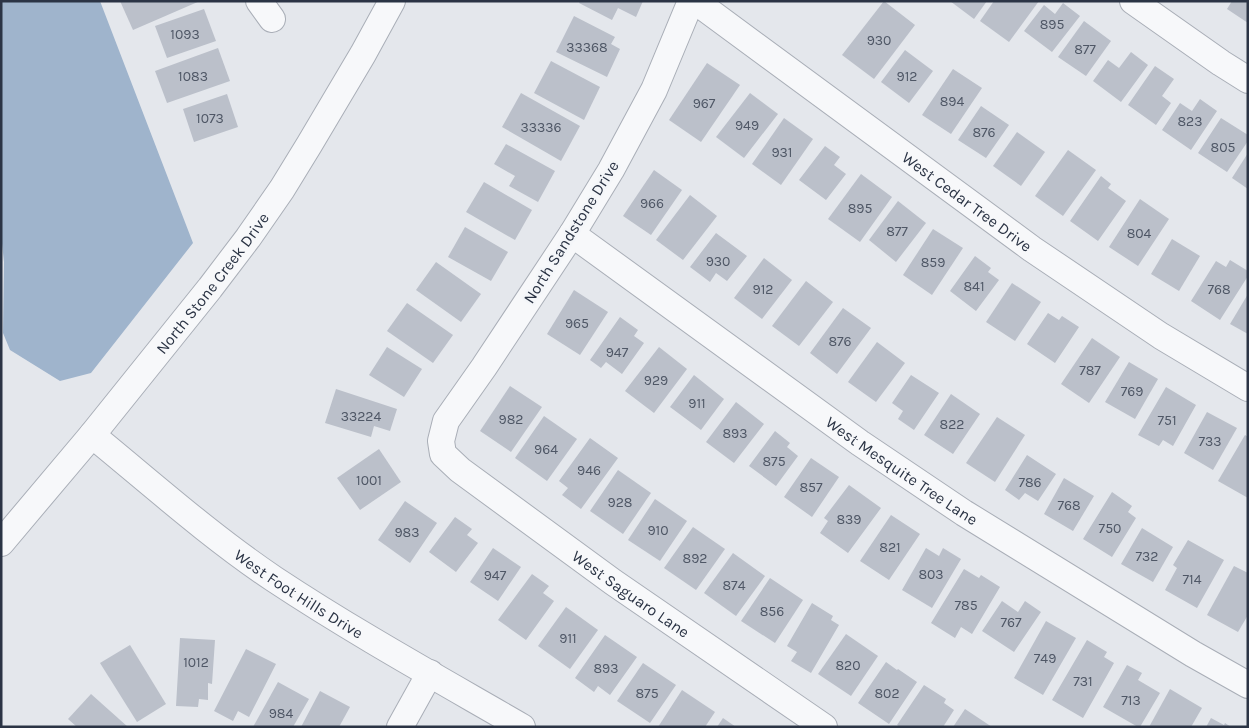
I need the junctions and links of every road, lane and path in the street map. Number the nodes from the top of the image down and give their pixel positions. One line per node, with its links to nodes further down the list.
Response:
1 (392, 1): 8 (street, North Stone Creek Drive)
2 (691, 1): 6 (street, North Sandstone Drive)
3 (695, 1): 7 (street, West Cedar Tree Drive)
4 (1133, 1): 5 (street)
5 (1248, 80)
6 (572, 234): 9 (street, North Sandstone Drive); 12 (street, West Mesquite Tree Lane)
7 (1248, 388)
8 (92, 435): 10 (street, North Stone Creek Drive); 11 (street, West Foot Hills Drive)
9 (443, 454): 15 (street, West Saguaro Lane)
10 (1, 543)
11 (430, 673): 13 (street); 14 (street, West Foot Hills Drive)
12 (1248, 685)
13 (400, 727)
14 (522, 727)
15 (824, 727)

